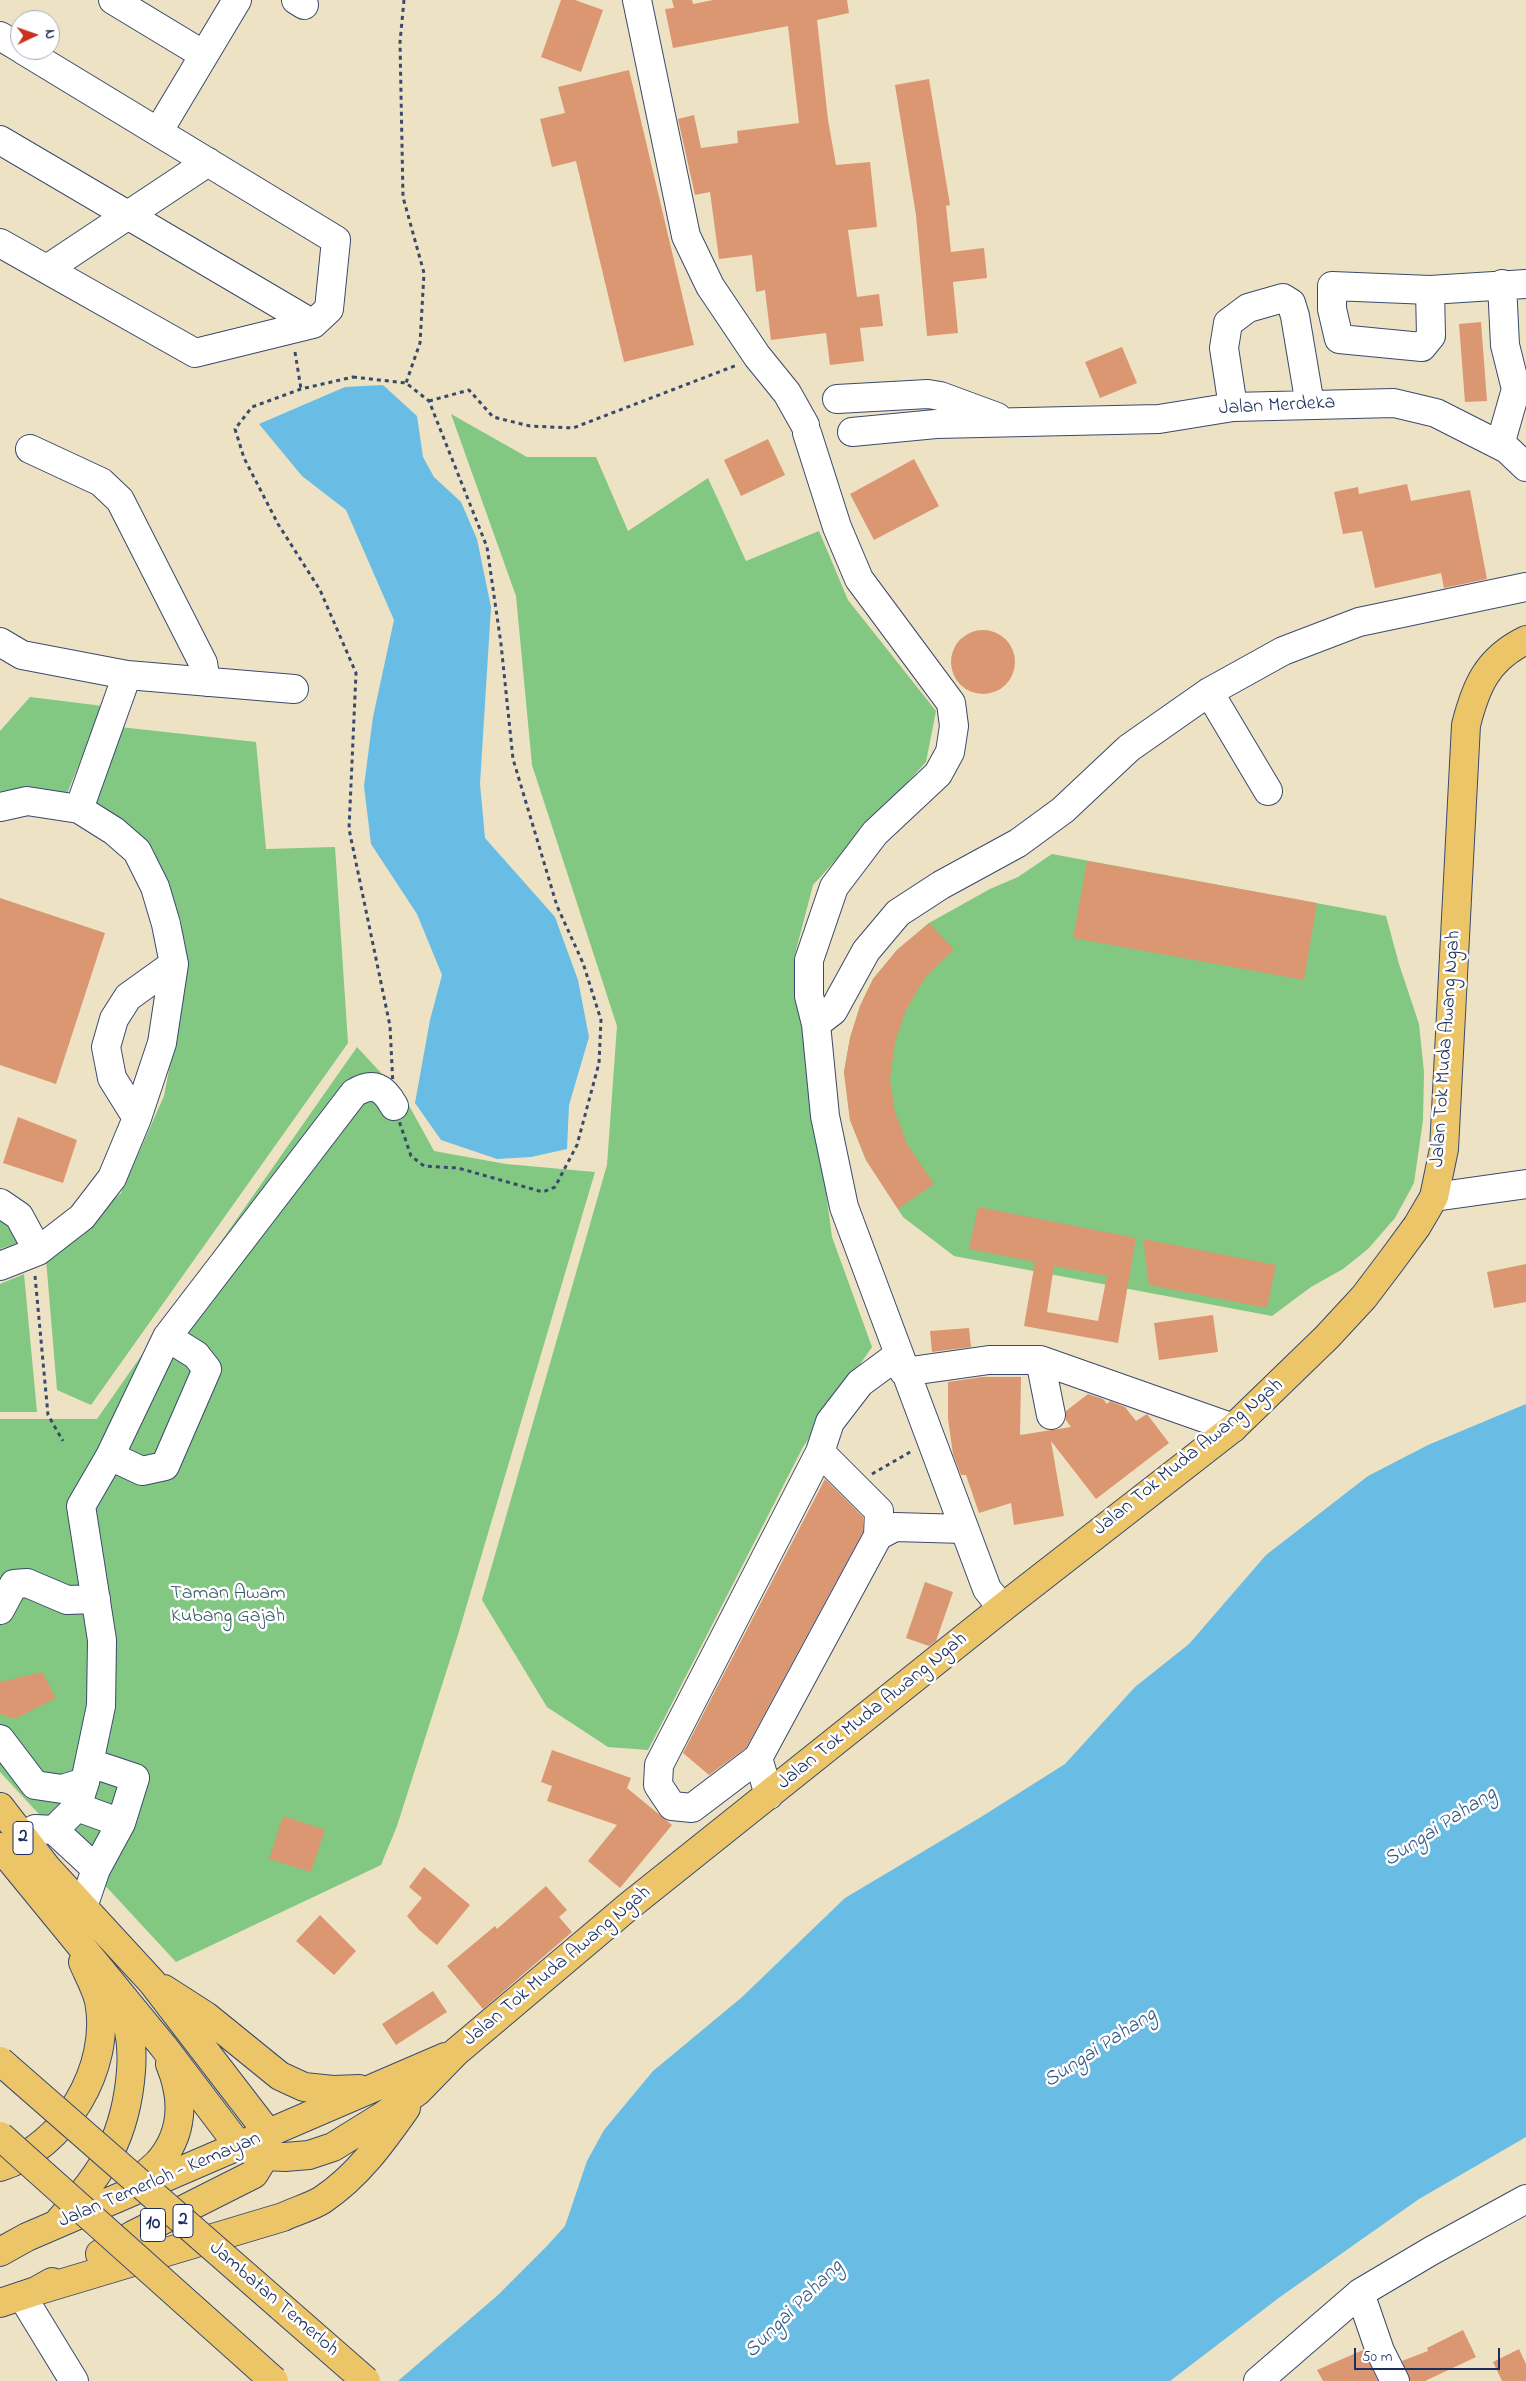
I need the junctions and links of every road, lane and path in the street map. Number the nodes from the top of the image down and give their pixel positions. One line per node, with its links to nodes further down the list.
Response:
1 (113, 0): 5 (street)
2 (237, 0): 5 (street)
3 (404, 0): 17 (path)
4 (637, 0): 16 (street)
5 (204, 55): 7 (street)
6 (39, 60): 7 (street)
7 (158, 132): 9 (street)
8 (0, 140): 10 (street)
9 (208, 162): 10 (street); 15 (street)
10 (126, 214): 12 (street); 15 (street)
11 (0, 243): 12 (street)
12 (46, 269): 15 (street)
13 (1514, 284): 14 (street); 19 (street)
14 (1430, 290)
15 (302, 326): 18 (path)
16 (757, 356): 20 (path); 23 (street)
17 (406, 383): 18 (path); 20 (path)
18 (301, 389): 42 (path)
19 (1521, 391): 26 (street)
20 (428, 401): 42 (path)
21 (1310, 405): 22 (street, Jalan Merdeka); 22 (street); 26 (street, Jalan Merdeka)
22 (1232, 407): 24 (street, Jalan Merdeka)
23 (815, 415): 24 (street, Jalan Merdeka); 25 (street); 25 (street); 29 (street)
24 (1010, 421): 25 (street, Jalan Merdeka)
25 (842, 440): 29 (street)
26 (1500, 445): 28 (street, Jalan Merdeka)
27 (30, 449): 34 (street)
28 (1526, 467)
29 (824, 484): 41 (street)
30 (1526, 587): 36 (street)
31 (1526, 640): 45 (main road, Jalan Tok Muda Awang Ngah)
32 (0, 642): 33 (street)
33 (126, 675): 34 (street); 39 (street)
34 (206, 682): 35 (street)
35 (294, 689)
36 (1209, 692): 37 (street); 41 (street)
37 (1268, 791)
38 (0, 807): 39 (street)
39 (79, 809): 40 (street)
40 (174, 964): 43 (street); 43 (street)
41 (816, 1024): 51 (street)
42 (394, 1106): 49 (street)
43 (137, 1118): 47 (street)
44 (1526, 1184): 45 (street)
45 (1434, 1197): 53 (main road, Jalan Tok Muda Awang Ngah)
46 (0, 1203): 47 (street)
47 (35, 1252): 48 (street); 55 (path)
48 (0, 1266)
49 (167, 1337): 57 (street); 57 (street)
50 (1040, 1360): 51 (street); 52 (street); 53 (street)
51 (901, 1364): 54 (street); 56 (street)
52 (1051, 1415)
53 (1233, 1428): 62 (main road, Jalan Tok Muda Awang Ngah)
54 (930, 1440): 58 (path); 59 (street)
55 (63, 1441)
56 (820, 1452): 58 (street); 65 (street)
57 (110, 1456): 61 (street)
58 (857, 1490): 60 (street)
59 (964, 1529): 60 (street); 62 (street)
60 (878, 1536): 65 (street)
61 (96, 1599): 63 (street); 66 (street)
62 (1002, 1608): 67 (main road, Jalan Tok Muda Awang Ngah)
63 (0, 1610)
64 (0, 1740): 66 (street)
65 (758, 1758): 67 (street)
66 (84, 1784): 68 (street); 68 (street); 70 (street)
67 (769, 1795): 77 (main road, Jalan Tok Muda Awang Ngah)
68 (121, 1823): 71 (street)
69 (5, 1827): 70 (street); 72 (main road, 2); 73 (main road, 2)
70 (54, 1830): 71 (street)
71 (96, 1869): 72 (street)
72 (83, 1907): 75 (main road)
73 (71, 1934): 74 (main road, 2); 84 (main road)
74 (109, 1980): 76 (main road, 2); 87 (main road)
75 (152, 1982): 79 (main road); 82 (main road)
76 (163, 2046): 83 (main road, 2); 85 (main road)
77 (456, 2052): 79 (main road, Jalan Tok Muda Awang Ngah); 80 (main road, Jalan Tok Muda Awang Ngah)
78 (0, 2062): 95 (main road, Jambatan Temerloh / 2, bridge)
79 (370, 2088): 82 (main road, Jalan Tok Muda Awang Ngah)
80 (418, 2091): 82 (main road, Jalan Tok Muda Awang Ngah); 92 (main road)
81 (0, 2136): 94 (main road, bridge)
82 (267, 2144): 83 (main road, Jalan Temerloh - Kemayan / 10); 92 (main road, Jalan Temerloh - Kemayan / 10)
83 (239, 2146): 85 (main road, Jalan Temerloh - Kemayan / 10)
84 (0, 2167)
85 (116, 2199): 87 (main road, Jalan Temerloh - Kemayan / 10)
86 (1526, 2199): 91 (street)
87 (54, 2226): 89 (main road, Jalan Temerloh - Kemayan / 10)
88 (0, 2236): 89 (main road)
89 (27, 2238): 90 (main road, Jalan Temerloh - Kemayan / 10)
90 (0, 2252)
91 (1360, 2293): 96 (street); 97 (street)
92 (19, 2297): 93 (street)
93 (74, 2381)
94 (274, 2381)
95 (366, 2381)
96 (1258, 2381)
97 (1395, 2381)

